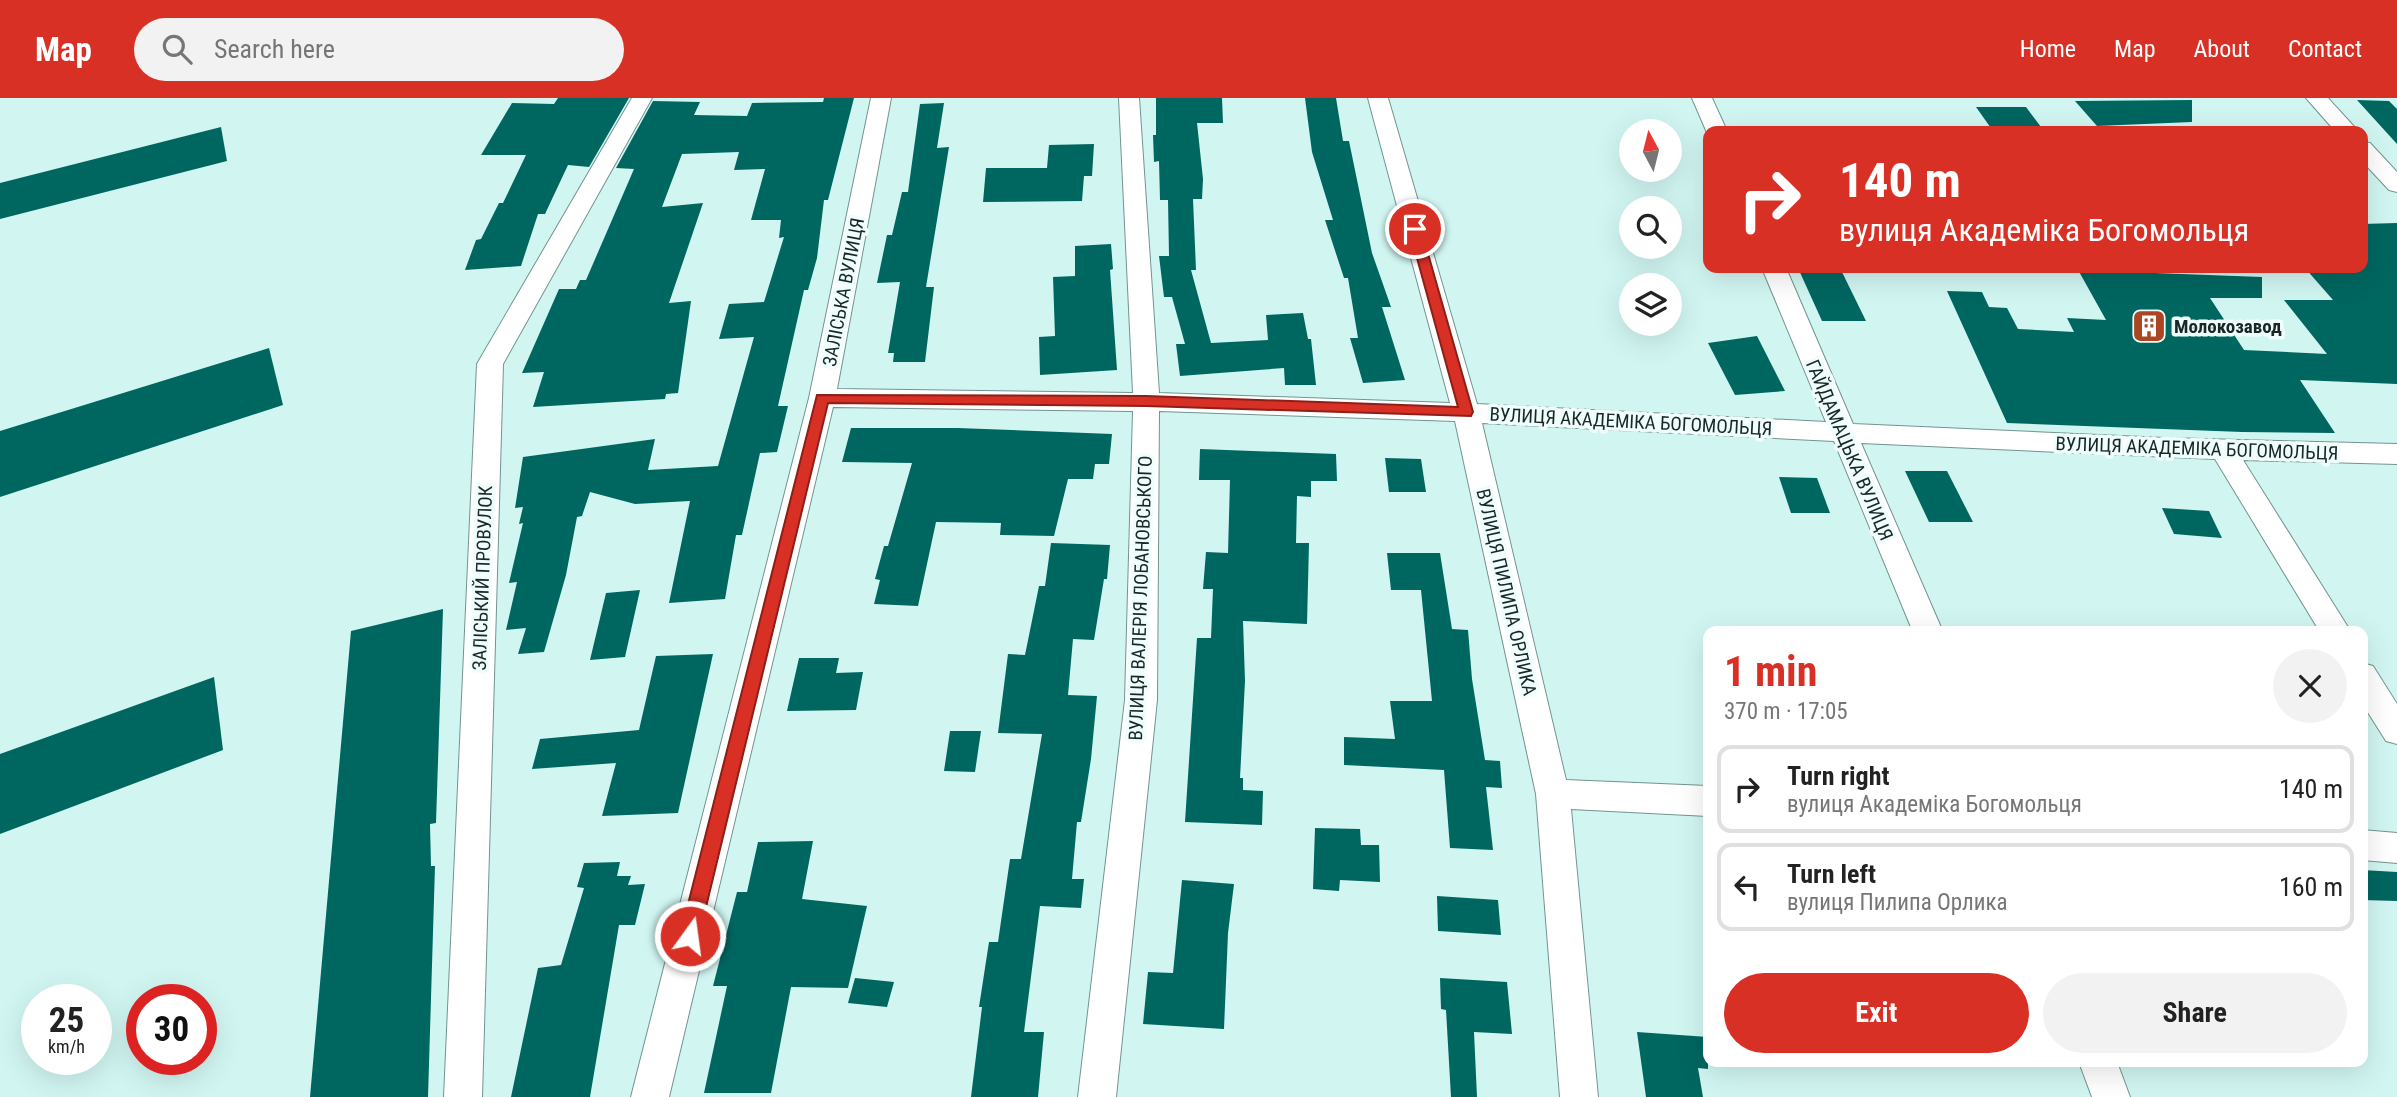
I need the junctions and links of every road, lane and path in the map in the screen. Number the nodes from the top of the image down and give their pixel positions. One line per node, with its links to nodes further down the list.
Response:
1 (642, 98): 27 (street, ЗАЛІСЬКИЙ ПРОВУЛОК)
2 (881, 98): 12 (street, ЗАЛІСЬКА ВУЛИЦЯ)
3 (1129, 98): 13 (street, ВУЛИЦЯ ВАЛЕРІЯ ЛОБАНОВСЬКОГО)
4 (1378, 98): 14 (street, ВУЛИЦЯ ПИЛИПА ОРЛИКА)
5 (1702, 98): 7 (street)
6 (2316, 98): 8 (street)
7 (1714, 126)
8 (2342, 126)
9 (2368, 155): 10 (street)
10 (2397, 186)
11 (1776, 273): 15 (street, ГАЙДАМАЦЬКА ВУЛИЦЯ)
12 (822, 398): 13 (street, ВУЛИЦЯ АКАДЕМІКА БОГОМОЛЬЦЯ); 28 (street, ЗАЛІСЬКА ВУЛИЦЯ)
13 (1146, 401): 14 (street, ВУЛИЦЯ АКАДЕМІКА БОГОМОЛЬЦЯ); 29 (street, ВУЛИЦЯ ВАЛЕРІЯ ЛОБАНОВСЬКОГО)
14 (1466, 412): 15 (street, ВУЛИЦЯ АКАДЕМІКА БОГОМОЛЬЦЯ); 22 (street, ВУЛИЦЯ ПИЛИПА ОРЛИКА)
15 (1842, 431): 16 (street, ВУЛИЦЯ АКАДЕМІКА БОГОМОЛЬЦЯ); 18 (street, ГАЙДАМАЦЬКА ВУЛИЦЯ)
16 (2224, 452): 17 (street, ВУЛИЦЯ АКАДЕМІКА БОГОМОЛЬЦЯ); 19 (street)
17 (2397, 454)
18 (1925, 626)
19 (2332, 626)
20 (2368, 685): 21 (street)
21 (2397, 731)
22 (1553, 794): 23 (street); 30 (street, ВУЛИЦЯ ПИЛИПА ОРЛИКА)
23 (1703, 801)
24 (2368, 846): 25 (street)
25 (2397, 848)
26 (2100, 1067): 31 (street)
27 (463, 1097)
28 (650, 1097)
29 (1097, 1097)
30 (1579, 1097)
31 (2111, 1097)

